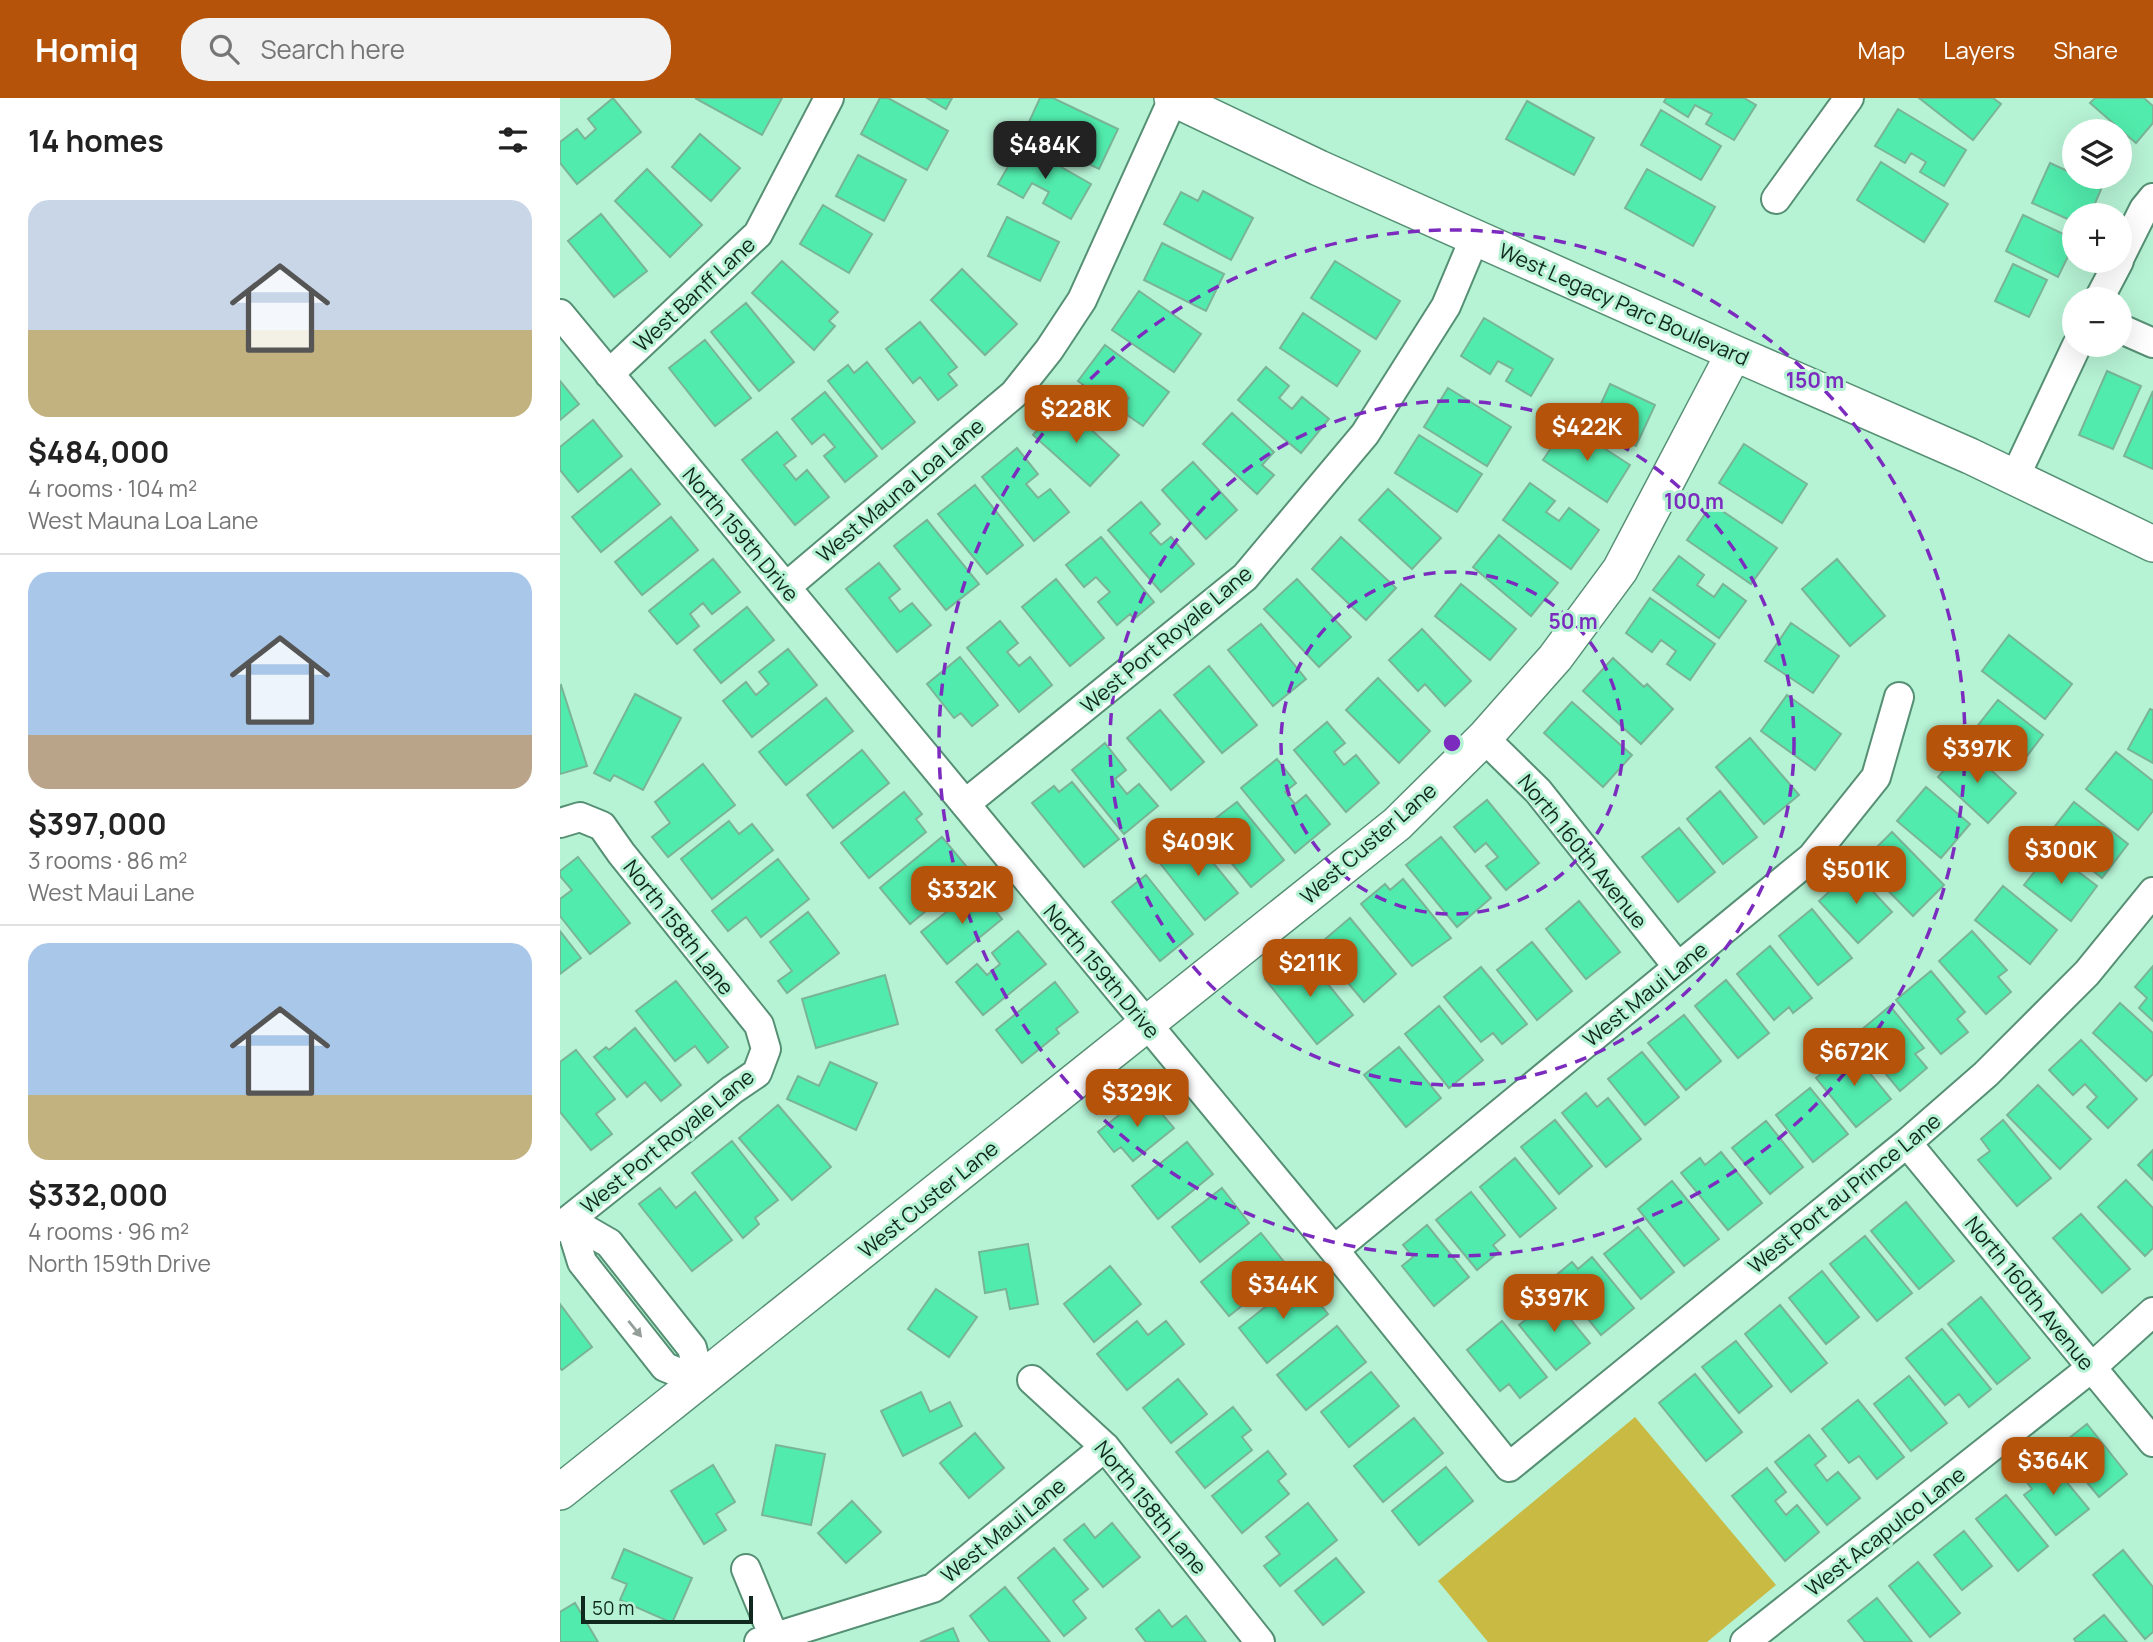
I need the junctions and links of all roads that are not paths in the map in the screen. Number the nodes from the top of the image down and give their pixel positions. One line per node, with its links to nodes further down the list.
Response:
1 (828, 98): 13 (street, West Banff Lane)
2 (1173, 98): 7 (street, West Legacy Parc Boulevard); 16 (street, West Mauna Loa Lane)
3 (1849, 98): 5 (street)
4 (2153, 198): 6 (street)
5 (1776, 199)
6 (2132, 233)
7 (1475, 237): 11 (street, West Legacy Parc Boulevard); 19 (street, West Port Royale Lane)
8 (560, 314): 13 (street, North 159th Drive)
9 (2132, 334): 10 (street)
10 (2153, 343)
11 (1734, 354): 14 (street, West Legacy Parc Boulevard); 18 (street, West Custer Lane)
12 (2071, 357): 14 (street)
13 (609, 374): 16 (street, North 159th Drive)
14 (2014, 479): 15 (street, West Legacy Parc Boulevard)
15 (2153, 544)
16 (786, 587): 19 (street, North 159th Drive)
17 (1899, 697): 22 (street, West Maui Lane)
18 (1484, 738): 22 (street, North 160th Avenue); 23 (street, West Custer Lane)
19 (965, 804): 23 (street, North 159th Drive)
20 (570, 820): 24 (street, North 158th Lane)
21 (2153, 892): 25 (street, West Port au Prince Lane)
22 (1678, 967): 27 (street, West Maui Lane)
23 (1147, 1024): 27 (street, North 159th Drive); 33 (street, West Custer Lane)
24 (766, 1049): 26 (street, West Port Royale Lane)
25 (1907, 1143): 31 (street, North 160th Avenue); 36 (street, West Port au Prince Lane)
26 (564, 1223): 28 (street); 29 (street)
27 (1334, 1250): 36 (street, North 159th Drive)
28 (637, 1279): 29 (street); 33 (street)
29 (611, 1298): 33 (street, one-way to 33)
30 (2153, 1312): 31 (street, West Acapulco Lane)
31 (2091, 1368): 34 (street, North 160th Avenue); 41 (street, West Acapulco Lane)
32 (1032, 1380): 35 (street, North 158th Lane)
33 (700, 1381): 37 (street, West Custer Lane)
34 (2153, 1442)
35 (1105, 1447): 39 (street, West Maui Lane); 40 (street, North 158th Lane)
36 (1509, 1467)
37 (560, 1492)
38 (746, 1569): 39 (street, West Maui Lane)
39 (767, 1640)
40 (1260, 1642)
41 (1745, 1642)

